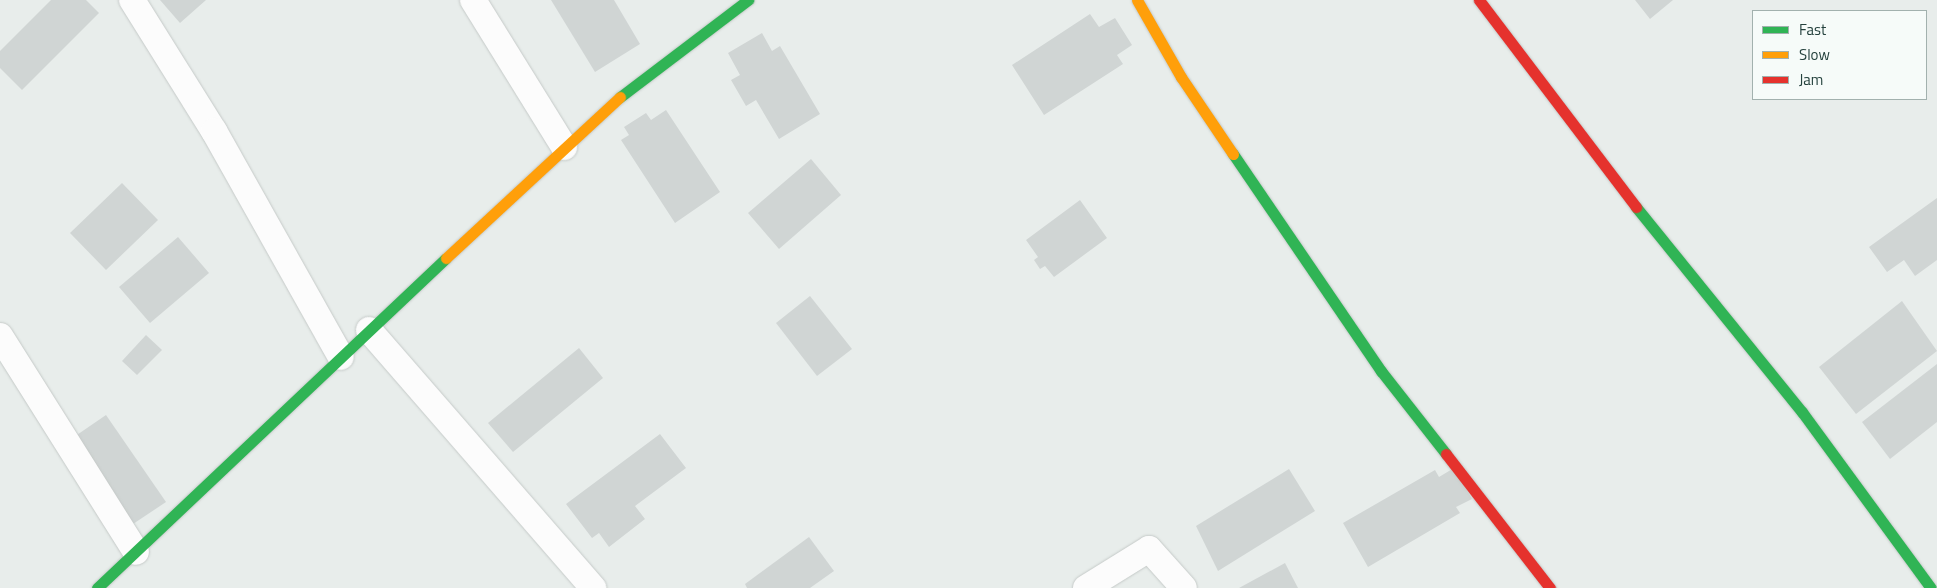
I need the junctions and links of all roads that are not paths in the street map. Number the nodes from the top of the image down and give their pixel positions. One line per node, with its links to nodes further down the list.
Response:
1 (132, 0): 9 (street)
2 (473, 0): 6 (street)
3 (748, 0): 6 (street)
4 (1137, 0): 15 (street)
5 (1479, 0): 16 (street)
6 (564, 147): 7 (street)
7 (369, 330): 9 (street); 12 (street)
8 (0, 336): 10 (street)
9 (341, 357): 10 (street)
10 (136, 552): 11 (street)
11 (98, 588)
12 (593, 588)
13 (1086, 588): 14 (street)
14 (1184, 588)
15 (1550, 588)
16 (1931, 588)

